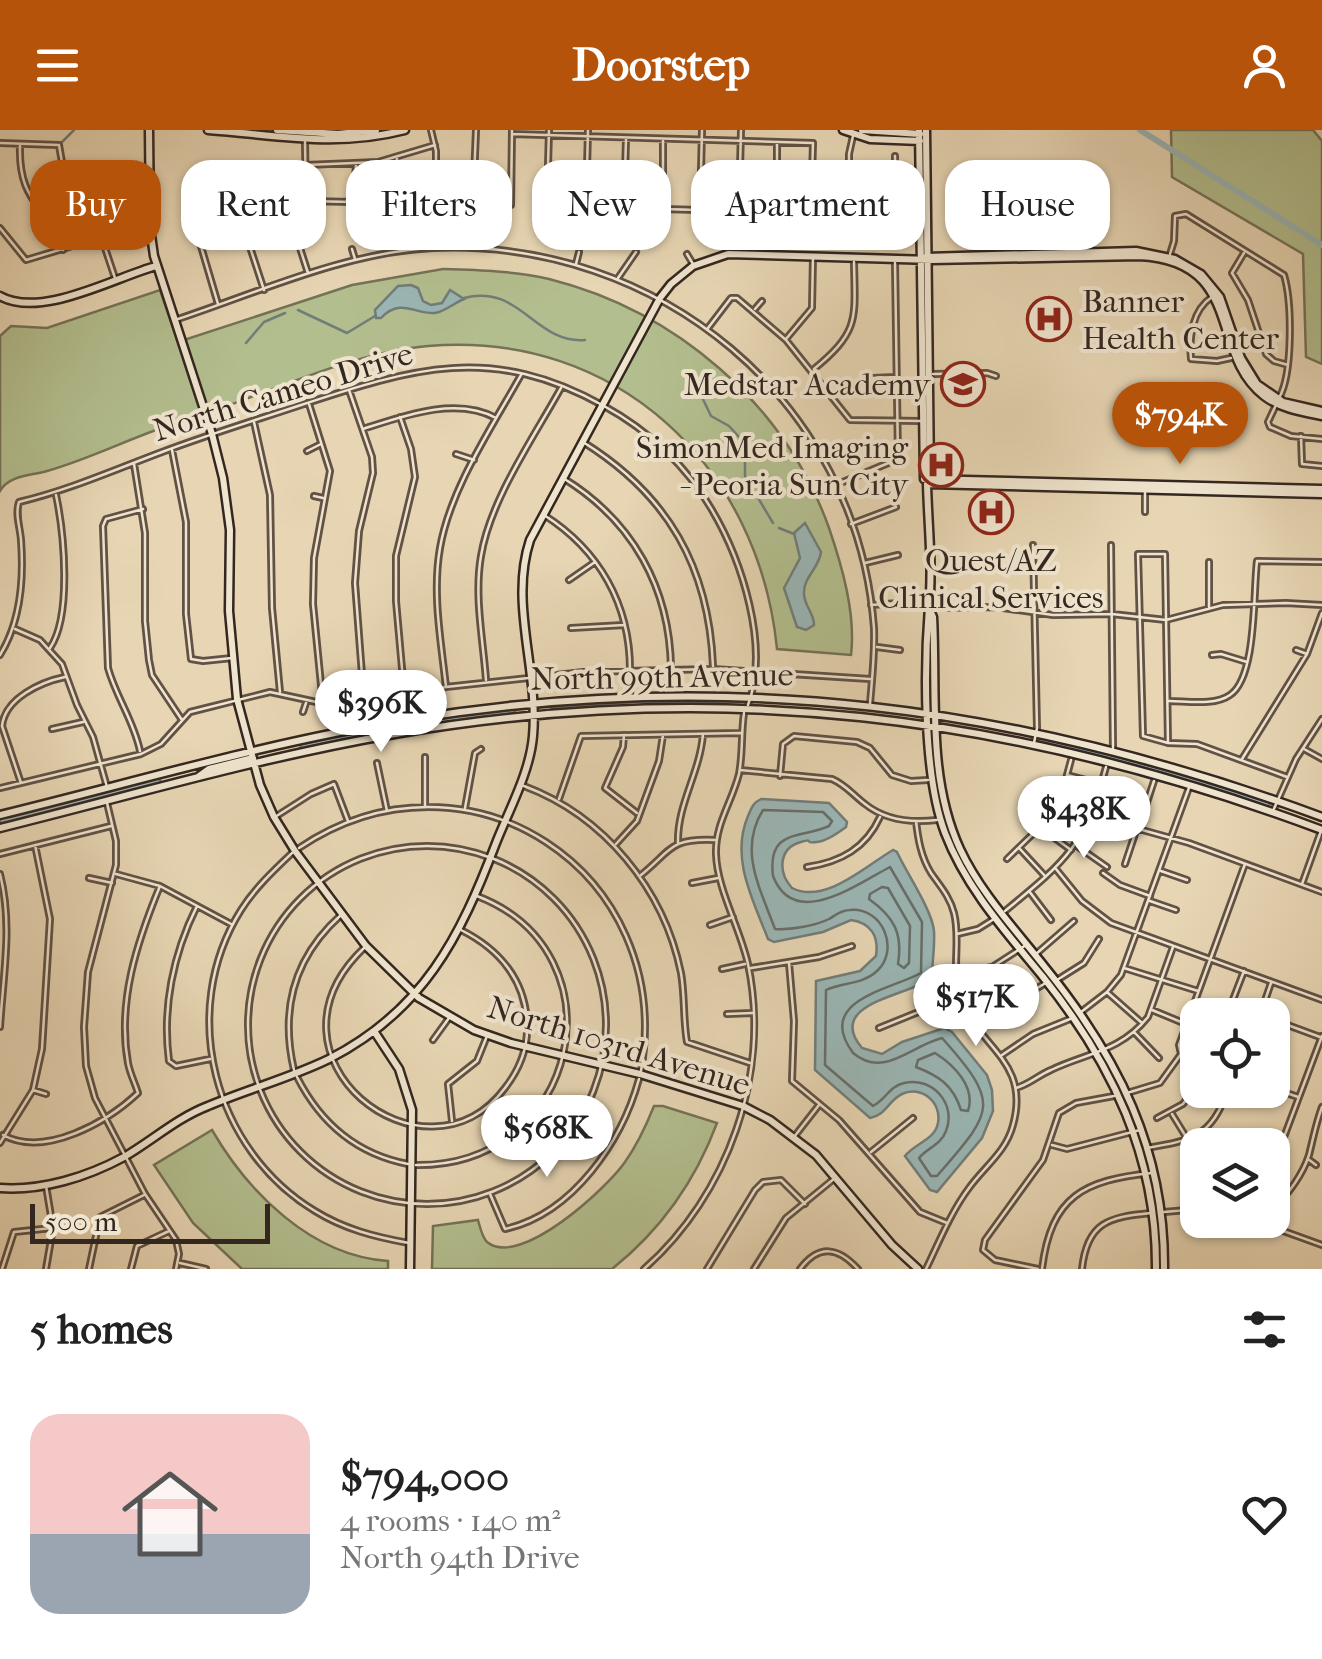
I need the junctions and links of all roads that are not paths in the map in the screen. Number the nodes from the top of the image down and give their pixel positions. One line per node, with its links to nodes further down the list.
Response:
1 (149, 130): 60 (street, North 103rd Avenue)
2 (208, 130): 11 (street)
3 (277, 130): 16 (street)
4 (405, 130): 14 (street)
5 (431, 130): 27 (street)
6 (476, 130): 34 (street)
7 (588, 130): 19 (street)
8 (702, 130): 22 (street)
9 (741, 130): 23 (street)
10 (843, 130): 17 (street)
11 (244, 131): 16 (street)
12 (867, 131): 17 (street); 18 (street)
13 (512, 132): 15 (street); 35 (street)
14 (371, 133): 16 (street)
15 (549, 133): 19 (street); 20 (street)
16 (306, 135): 31 (street)
17 (854, 135): 18 (street); 38 (street)
18 (922, 135): 57 (street)
19 (588, 136): 20 (street); 36 (street)
20 (626, 137): 21 (street)
21 (663, 138): 22 (street); 23 (street)
22 (702, 138): 23 (street); 37 (street)
23 (740, 140): 24 (street)
24 (777, 142): 24 (street)
25 (0, 143): 26 (street)
26 (20, 143): 30 (street); 40 (street)
27 (436, 145): 29 (street); 33 (street)
28 (895, 156): 39 (street)
29 (397, 158): 32 (street)
30 (62, 160)
31 (304, 160)
32 (383, 160)
33 (436, 160)
34 (475, 160)
35 (512, 160)
36 (587, 160)
37 (701, 160)
38 (851, 160)
39 (895, 160)
40 (30, 197)
41 (0, 228): 42 (street)
42 (63, 250)
43 (106, 250): 65 (street)
44 (202, 250): 71 (street)
45 (251, 250): 66 (street)
46 (301, 250): 63 (street)
47 (352, 250): 58 (street)
48 (1246, 250): 55 (street); 77 (street); 77 (street)
49 (580, 252): 59 (street)
50 (636, 252): 64 (street)
51 (687, 254): 61 (street)
52 (1152, 254): 55 (street); 57 (street); 62 (street)
53 (813, 255): 54 (street); 61 (street); 75 (street)
54 (854, 256): 56 (street); 78 (street)
55 (1169, 256): 62 (street)
56 (896, 257): 57 (street); 82 (street)
57 (923, 257): 80 (street)
58 (355, 260): 59 (street); 63 (street)
59 (576, 264): 64 (street)
60 (156, 266): 65 (street); 73 (street, North 103rd Avenue)
61 (694, 266): 68 (street)
62 (1190, 269): 67 (street)
63 (309, 275): 66 (street)
64 (618, 278): 68 (street)
65 (115, 279): 69 (street)
66 (264, 290): 71 (street)
67 (1216, 294): 76 (street); 76 (street); 84 (street)
68 (660, 298): 74 (street); 89 (street)
69 (1, 299)
70 (762, 301): 72 (street)
71 (219, 305): 73 (street)
72 (754, 310): 74 (street); 75 (street)
73 (174, 320): 97 (street, North 103rd Avenue)
74 (707, 329): 111 (street)
75 (786, 340): 78 (street)
76 (1235, 356): 84 (street)
77 (1290, 365): 88 (street)
78 (812, 370): 94 (street)
79 (522, 373): 85 (street, North Cameo Drive); 86 (street, North Cameo Drive); 92 (street)
80 (925, 374): 81 (street); 95 (street); 102 (street)
81 (996, 376)
82 (898, 377): 83 (street); 94 (street)
83 (873, 378)
84 (1251, 380): 88 (street)
85 (562, 386): 89 (street, North Cameo Drive); 162 (street)
86 (348, 389): 87 (street, North Cameo Drive); 96 (street)
87 (309, 402): 93 (street, North Cameo Drive); 101 (street)
88 (1278, 402): 90 (street); 98 (street)
89 (602, 404): 100 (street); 158 (street, North Cameo Drive)
90 (1322, 414)
91 (400, 417): 92 (street); 96 (street); 165 (street)
92 (497, 419): 106 (street)
93 (254, 420): 97 (street, North Cameo Drive); 164 (street)
94 (898, 421): 95 (street); 111 (street)
95 (923, 421): 102 (street); 110 (street)
96 (362, 429): 168 (street)
97 (212, 434): 103 (street, North Cameo Drive); 153 (street, North 103rd Avenue)
98 (1301, 436): 99 (street); 108 (street)
99 (1322, 439)
100 (582, 441): 109 (street); 156 (street)
101 (323, 444): 104 (street); 116 (street)
102 (930, 444): 110 (street)
103 (172, 448): 107 (street, North Cameo Drive); 153 (street)
104 (306, 450)
105 (456, 454): 106 (street)
106 (475, 460): 163 (street)
107 (134, 462): 114 (street, North Cameo Drive); 118 (street)
108 (1322, 466)
109 (562, 478): 120 (street); 155 (street)
110 (927, 481): 112 (street); 136 (street)
111 (836, 486): 121 (street)
112 (1145, 487): 113 (street); 119 (street)
113 (1322, 492)
114 (56, 493): 144 (street, North Cameo Drive); 147 (street)
115 (314, 496): 116 (street)
116 (325, 498): 172 (street)
117 (896, 507): 121 (street)
118 (143, 509): 179 (street); 192 (street)
119 (1144, 512)
120 (542, 514): 127 (street); 160 (street)
121 (851, 524): 130 (street)
122 (1111, 544): 140 (street)
123 (1162, 544): 125 (street)
124 (1033, 545): 138 (street)
125 (1163, 554): 141 (street); 142 (street)
126 (898, 556): 130 (street)
127 (596, 561): 131 (street); 143 (street)
128 (1209, 562): 137 (street)
129 (1322, 562): 133 (street)
130 (863, 564): 134 (street)
131 (569, 580)
132 (899, 603): 134 (street)
133 (1251, 603): 135 (street); 137 (street); 154 (street)
134 (871, 605): 146 (street)
135 (1322, 605)
136 (930, 608): 138 (street); 177 (street)
137 (1209, 609): 142 (street)
138 (1034, 612): 140 (street); 182 (street)
139 (1322, 613): 151 (street)
140 (1112, 614): 141 (street); 191 (street)
141 (1139, 618): 142 (street); 188 (street)
142 (1166, 620): 170 (street)
143 (625, 625): 145 (street); 157 (street)
144 (14, 628): 147 (street); 152 (street)
145 (572, 628)
146 (874, 646): 148 (street); 161 (street)
147 (50, 648): 159 (street)
148 (900, 650)
149 (1296, 650): 151 (street)
150 (1212, 654): 154 (street)
151 (1307, 654): 198 (street)
152 (0, 656)
153 (233, 658): 167 (street, North 103rd Avenue)
154 (1248, 662): 170 (street)
155 (671, 669): 156 (street); 157 (street)
156 (713, 669): 158 (street)
157 (630, 670): 160 (street)
158 (754, 670): 161 (street); 166 (street, North Cameo Drive)
159 (67, 676): 180 (street); 209 (street)
160 (530, 676): 162 (street); 171 (street)
161 (872, 679): 173 (street)
162 (486, 682): 163 (street)
163 (446, 687): 165 (street)
164 (280, 692): 167 (street); 169 (street)
165 (405, 693): 168 (street)
166 (751, 697): 171 (street, North 99th Avenue); 173 (street, North 99th Avenue); 174 (street, North Cameo Drive)
167 (237, 700): 179 (street); 194 (street, North 103rd Avenue)
168 (364, 700): 172 (street)
169 (307, 701): 172 (street); 175 (street)
170 (1167, 702): 188 (street)
171 (532, 703): 176 (street); 194 (street, North 99th Avenue)
172 (323, 705)
173 (870, 705): 177 (street, North 99th Avenue)
174 (746, 709): 176 (street, North 99th Avenue); 177 (street, North 99th Avenue); 186 (street, North Cameo Drive)
175 (304, 712)
176 (533, 715): 194 (street, North 99th Avenue); 211 (street)
177 (933, 719): 182 (street, North 99th Avenue); 187 (street, North 99th Avenue); 207 (street)
178 (1322, 719): 189 (street)
179 (182, 720): 192 (street)
180 (84, 721): 181 (street); 199 (street)
181 (52, 729)
182 (1036, 731): 187 (street); 191 (street, North 99th Avenue)
183 (702, 732): 185 (street); 186 (street); 243 (street)
184 (624, 734): 185 (street); 220 (street); 226 (street)
185 (663, 734): 226 (street)
186 (743, 734): 201 (street, North Cameo Drive)
187 (1034, 743): 197 (street, North 99th Avenue)
188 (1168, 743): 198 (street)
189 (1303, 748): 195 (street); 206 (street)
190 (481, 749): 224 (street)
191 (1113, 750): 218 (street, North 99th Avenue)
192 (140, 754): 199 (street)
193 (425, 757): 222 (street)
194 (253, 758): 202 (street, North 99th Avenue); 214 (street, North 99th Avenue); 230 (street, North 103rd Avenue)
195 (1322, 759)
196 (1071, 760): 203 (street)
197 (1108, 760): 212 (street); 213 (street, North 99th Avenue)
198 (1242, 760): 206 (street)
199 (101, 763): 209 (street); 216 (street)
200 (378, 763): 223 (street)
201 (740, 770): 205 (street); 242 (street, North Cameo Drive)
202 (165, 775): 214 (street); 216 (street, North 99th Avenue)
203 (1067, 775): 212 (street); 221 (street)
204 (331, 776): 210 (street)
205 (780, 776): 207 (street); 227 (street)
206 (1287, 776): 218 (street)
207 (936, 779): 232 (street)
208 (1154, 781): 239 (street)
209 (21, 783): 215 (street)
210 (334, 784): 230 (street); 234 (street)
211 (519, 784): 220 (street); 233 (street)
212 (1102, 784): 217 (street); 229 (street)
213 (1191, 784): 225 (street, North 99th Avenue); 241 (street)
214 (168, 786): 219 (street, North 99th Avenue)
215 (0, 788)
216 (108, 789): 228 (street, North 99th Avenue)
217 (1133, 792)
218 (1277, 800): 225 (street); 231 (street, North 99th Avenue)
219 (106, 801): 236 (street); 238 (street, North 99th Avenue)
220 (558, 801): 245 (street)
221 (1056, 803): 229 (street); 237 (street)
222 (425, 807): 223 (street); 224 (street)
223 (387, 810): 234 (street)
224 (465, 810): 233 (street)
225 (1273, 812): 240 (street, North 99th Avenue)
226 (640, 814): 245 (street)
227 (882, 814): 235 (street); 255 (street)
228 (0, 815)
229 (1092, 816): 239 (street); 246 (street)
230 (274, 817): 249 (street, North 103rd Avenue)
231 (1322, 817)
232 (944, 818): 235 (street); 279 (street)
233 (504, 820): 251 (street); 339 (street)
234 (349, 821): 249 (street)
235 (916, 821): 287 (street)
236 (112, 826): 244 (street); 261 (street)
237 (1040, 827): 247 (street); 248 (street)
238 (0, 828)
239 (1138, 828): 241 (street); 254 (street)
240 (1322, 830): 270 (street)
241 (1172, 838): 253 (street); 258 (street)
242 (716, 840): 243 (street); 265 (street)
243 (678, 843): 262 (street)
244 (35, 845): 250 (street); 342 (street)
245 (615, 845): 262 (street)
246 (1076, 845): 248 (street); 256 (street)
247 (1020, 849): 252 (street); 263 (street)
248 (1072, 850): 257 (street)
249 (295, 851): 267 (street, North 103rd Avenue); 283 (street)
250 (0, 854)
251 (491, 856): 267 (street); 274 (street); 337 (street)
252 (1007, 859)
253 (1246, 863): 270 (street); 294 (street)
254 (1125, 864)
255 (808, 867)
256 (1106, 867)
257 (1056, 869): 263 (street); 286 (street)
258 (1159, 870): 266 (street); 275 (street)
259 (1104, 873): 275 (street)
260 (0, 874): 321 (street)
261 (115, 874): 269 (street); 271 (street)
262 (639, 876): 336 (street)
263 (1046, 877): 272 (street)
264 (89, 878): 269 (street)
265 (720, 878): 268 (street); 280 (street)
266 (1187, 880)
267 (318, 882): 278 (street, North 103rd Avenue); 340 (street)
268 (692, 883)
269 (113, 884): 353 (street)
270 (1302, 884): 273 (street)
271 (160, 886): 276 (street); 353 (street)
272 (1028, 891): 279 (street); 281 (street)
273 (1322, 892)
274 (476, 896): 285 (street); 332 (street)
275 (1149, 898): 277 (street); 286 (street)
276 (196, 906): 283 (street); 335 (street)
277 (1176, 910)
278 (342, 914): 289 (street, North 103rd Avenue); 338 (street)
279 (998, 915): 287 (street); 292 (street)
280 (735, 916): 284 (street); 296 (street)
281 (1051, 920)
282 (1074, 920): 293 (street)
283 (233, 924): 335 (street)
284 (710, 925)
285 (461, 930): 306 (street); 328 (street)
286 (1137, 932): 291 (street); 297 (street)
287 (957, 934): 300 (street)
288 (1099, 938): 302 (street)
289 (366, 946): 306 (street, North 103rd Avenue); 333 (street)
290 (852, 946): 295 (street)
291 (1173, 946): 294 (street); 301 (street)
292 (1024, 947): 293 (street); 300 (street); 302 (street)
293 (1035, 955): 302 (street)
294 (1211, 959): 299 (street); 305 (street)
295 (788, 962): 296 (street); 348 (street)
296 (749, 966): 298 (street); 313 (street)
297 (1124, 968): 301 (street); 304 (street)
298 (722, 969)
299 (1244, 971): 303 (street); 309 (street)
300 (956, 974): 307 (street)
301 (1161, 979): 305 (street); 312 (street)
302 (1052, 980): 315 (street); 319 (street)
303 (1272, 982): 310 (street); 311 (street)
304 (1107, 992): 315 (street); 318 (street)
305 (1199, 992): 308 (street)
306 (415, 994): 316 (street, North 103rd Avenue); 323 (street)
307 (960, 996): 319 (street); 322 (street)
308 (1197, 998)
309 (1234, 998)
310 (1266, 998)
311 (1322, 1000)
312 (1150, 1009): 317 (street); 318 (street)
313 (753, 1013): 314 (street); 336 (street)
314 (727, 1014)
315 (1077, 1014): 329 (street); 331 (street)
316 (449, 1018): 325 (street, North 103rd Avenue); 327 (street)
317 (1180, 1022)
318 (1142, 1024): 324 (street)
319 (975, 1025): 331 (street)
320 (1290, 1026): 326 (street)
321 (0, 1027)
322 (879, 1028)
323 (374, 1030): 333 (street); 357 (street)
324 (1133, 1031): 329 (street); 334 (street)
325 (487, 1036): 328 (street, North 103rd Avenue); 356 (street)
326 (1322, 1037): 346 (street)
327 (433, 1040)
328 (525, 1047): 332 (street, North 103rd Avenue); 356 (street)
329 (1102, 1051): 341 (street); 344 (street)
330 (1180, 1052): 344 (street)
331 (1002, 1054): 341 (street)
332 (564, 1055): 337 (street, North 103rd Avenue); 370 (street)
333 (332, 1057): 338 (street); 357 (street)
334 (1159, 1058)
335 (211, 1059): 347 (street)
336 (752, 1063): 350 (street)
337 (602, 1064): 339 (street, North 103rd Avenue); 380 (street)
338 (296, 1073): 340 (street); 370 (street)
339 (640, 1074): 350 (street, North 103rd Avenue); 380 (street)
340 (258, 1087): 347 (street); 382 (street)
341 (1016, 1088): 385 (street)
342 (33, 1090): 343 (street); 361 (street)
343 (46, 1094)
344 (1124, 1094): 360 (street); 365 (street)
345 (1290, 1095): 346 (street)
346 (1299, 1098): 359 (street)
347 (222, 1100): 368 (street); 389 (street)
348 (820, 1103): 362 (street); 367 (street)
349 (1180, 1105): 352 (street)
350 (743, 1106): 362 (street, North 103rd Avenue); 393 (street)
351 (1322, 1107): 369 (street)
352 (1171, 1113): 355 (street); 358 (street)
353 (105, 1117): 361 (street); 368 (street)
354 (912, 1118): 367 (street)
355 (1157, 1118)
356 (452, 1122): 357 (street)
357 (412, 1125): 370 (street)
358 (1180, 1128)
359 (1288, 1128)
360 (1138, 1131): 365 (street); 366 (street); 373 (street)
361 (3, 1136): 364 (street)
362 (794, 1136): 374 (street, North 103rd Avenue)
363 (1180, 1142): 366 (street)
364 (0, 1143)
365 (1050, 1144): 408 (street)
366 (1148, 1148): 373 (street)
367 (870, 1153): 385 (street)
368 (125, 1156): 376 (street); 379 (street)
369 (1307, 1158): 371 (street); 378 (street)
370 (412, 1164): 382 (street)
371 (1316, 1165)
372 (767, 1173): 375 (street)
373 (1150, 1174): 384 (street); 408 (street)
374 (836, 1178): 381 (street); 406 (street, North 103rd Avenue)
375 (769, 1181): 381 (street); 402 (street)
376 (46, 1185): 377 (street); 386 (street)
377 (0, 1188)
378 (1290, 1189)
379 (145, 1194): 387 (street); 396 (street)
380 (490, 1194): 382 (street)
381 (805, 1204): 403 (street)
382 (411, 1205): 389 (street)
383 (1180, 1211): 384 (street)
384 (1157, 1213): 391 (street); 409 (street)
385 (948, 1224): 407 (street)
386 (53, 1228): 394 (street); 395 (street)
387 (170, 1230): 392 (street); 397 (street)
388 (1290, 1232): 390 (street)
389 (410, 1243): 400 (street)
390 (1322, 1245)
391 (1160, 1246): 410 (street); 411 (street)
392 (178, 1262): 398 (street); 399 (street)
393 (651, 1267): 401 (street)
394 (2, 1269)
395 (46, 1269)
396 (89, 1269)
397 (131, 1269)
398 (176, 1269)
399 (206, 1269)
400 (410, 1269)
401 (644, 1269)
402 (708, 1269)
403 (754, 1269)
404 (800, 1269): 405 (street)
405 (858, 1269)
406 (918, 1269)
407 (926, 1269)
408 (1040, 1269)
409 (1082, 1269)
410 (1156, 1269)
411 (1164, 1269)

